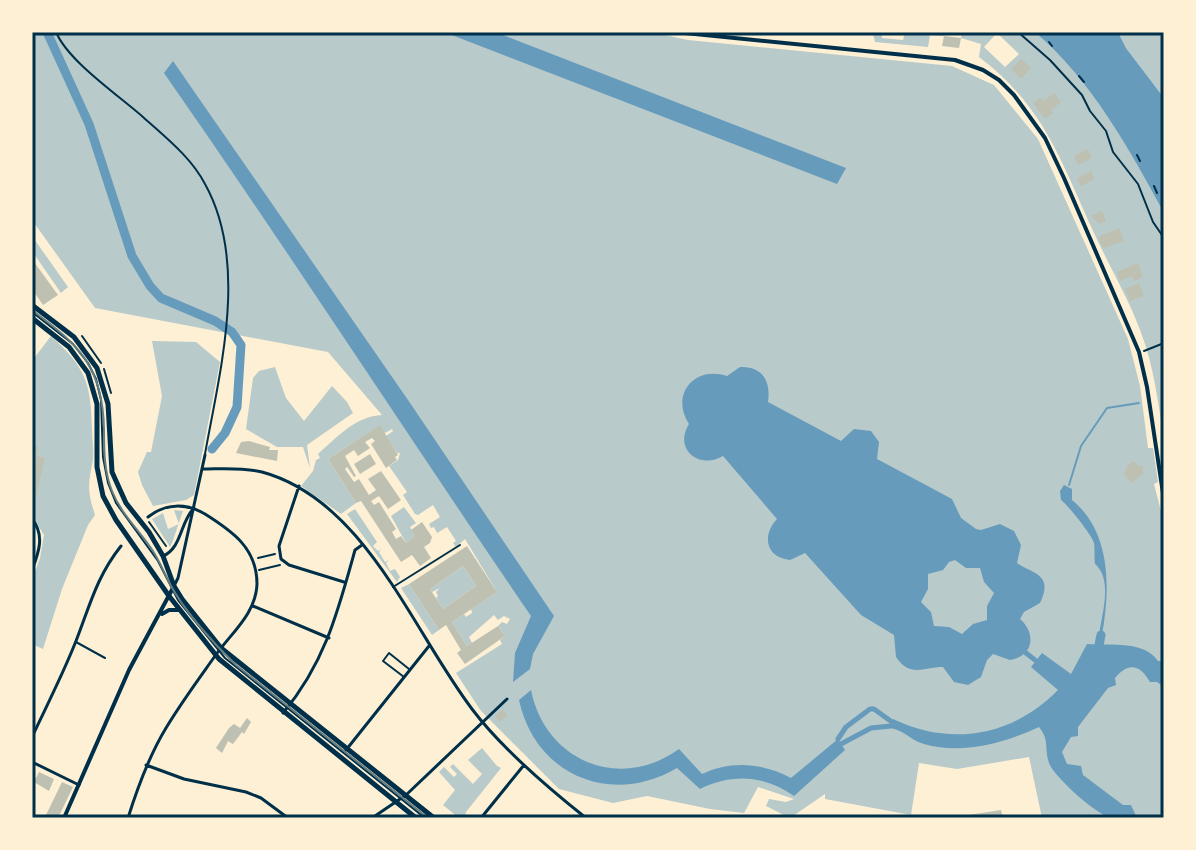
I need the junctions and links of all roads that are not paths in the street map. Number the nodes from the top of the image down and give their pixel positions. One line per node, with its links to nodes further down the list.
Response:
1 (56, 32): 6 (lane)
2 (675, 32): 9 (street)
3 (32, 305): 16 (main road)
4 (32, 312): 20 (lane)
5 (32, 318): 20 (main road)
6 (205, 455): 7 (street)
7 (202, 469): 8 (street); 10 (street)
8 (299, 486): 13 (street); 18 (street)
9 (1164, 500)
10 (194, 508): 11 (street); 16 (street); 20 (street); 21 (street)
11 (148, 518)
12 (33, 520): 17 (street)
13 (362, 544): 18 (street); 19 (street)
14 (460, 545): 19 (lane)
15 (121, 546): 25 (street)
16 (166, 553): 20 (main road)
17 (32, 570)
18 (346, 582): 24 (street)
19 (392, 588): 26 (street)
20 (172, 591): 22 (main road); 23 (street); 27 (main road)
21 (253, 606): 24 (street); 27 (street)
22 (180, 610): 23 (street); 27 (main road)
23 (160, 615): 39 (street)
24 (329, 638): 32 (street)
25 (76, 642): 28 (lane); 34 (street)
26 (429, 646): 29 (street); 33 (street)
27 (218, 651): 32 (main road); 32 (main road); 38 (street)
28 (105, 658)
29 (410, 670): 30 (street); 30 (lane)
30 (404, 677): 35 (street)
31 (507, 699): 33 (street)
32 (287, 708): 35 (main road); 40 (main road)
33 (481, 721): 37 (street); 40 (street)
34 (32, 737)
35 (346, 750): 40 (main road)
36 (32, 762): 39 (street)
37 (525, 764): 48 (street); 49 (street)
38 (146, 765): 42 (street); 43 (street)
39 (80, 785): 41 (street)
40 (401, 799): 44 (street); 45 (main road); 46 (lane); 47 (main road)
41 (64, 818)
42 (128, 818)
43 (288, 818)
44 (372, 818)
45 (416, 818)
46 (425, 818)
47 (434, 818)
48 (481, 818)
49 (586, 818)

